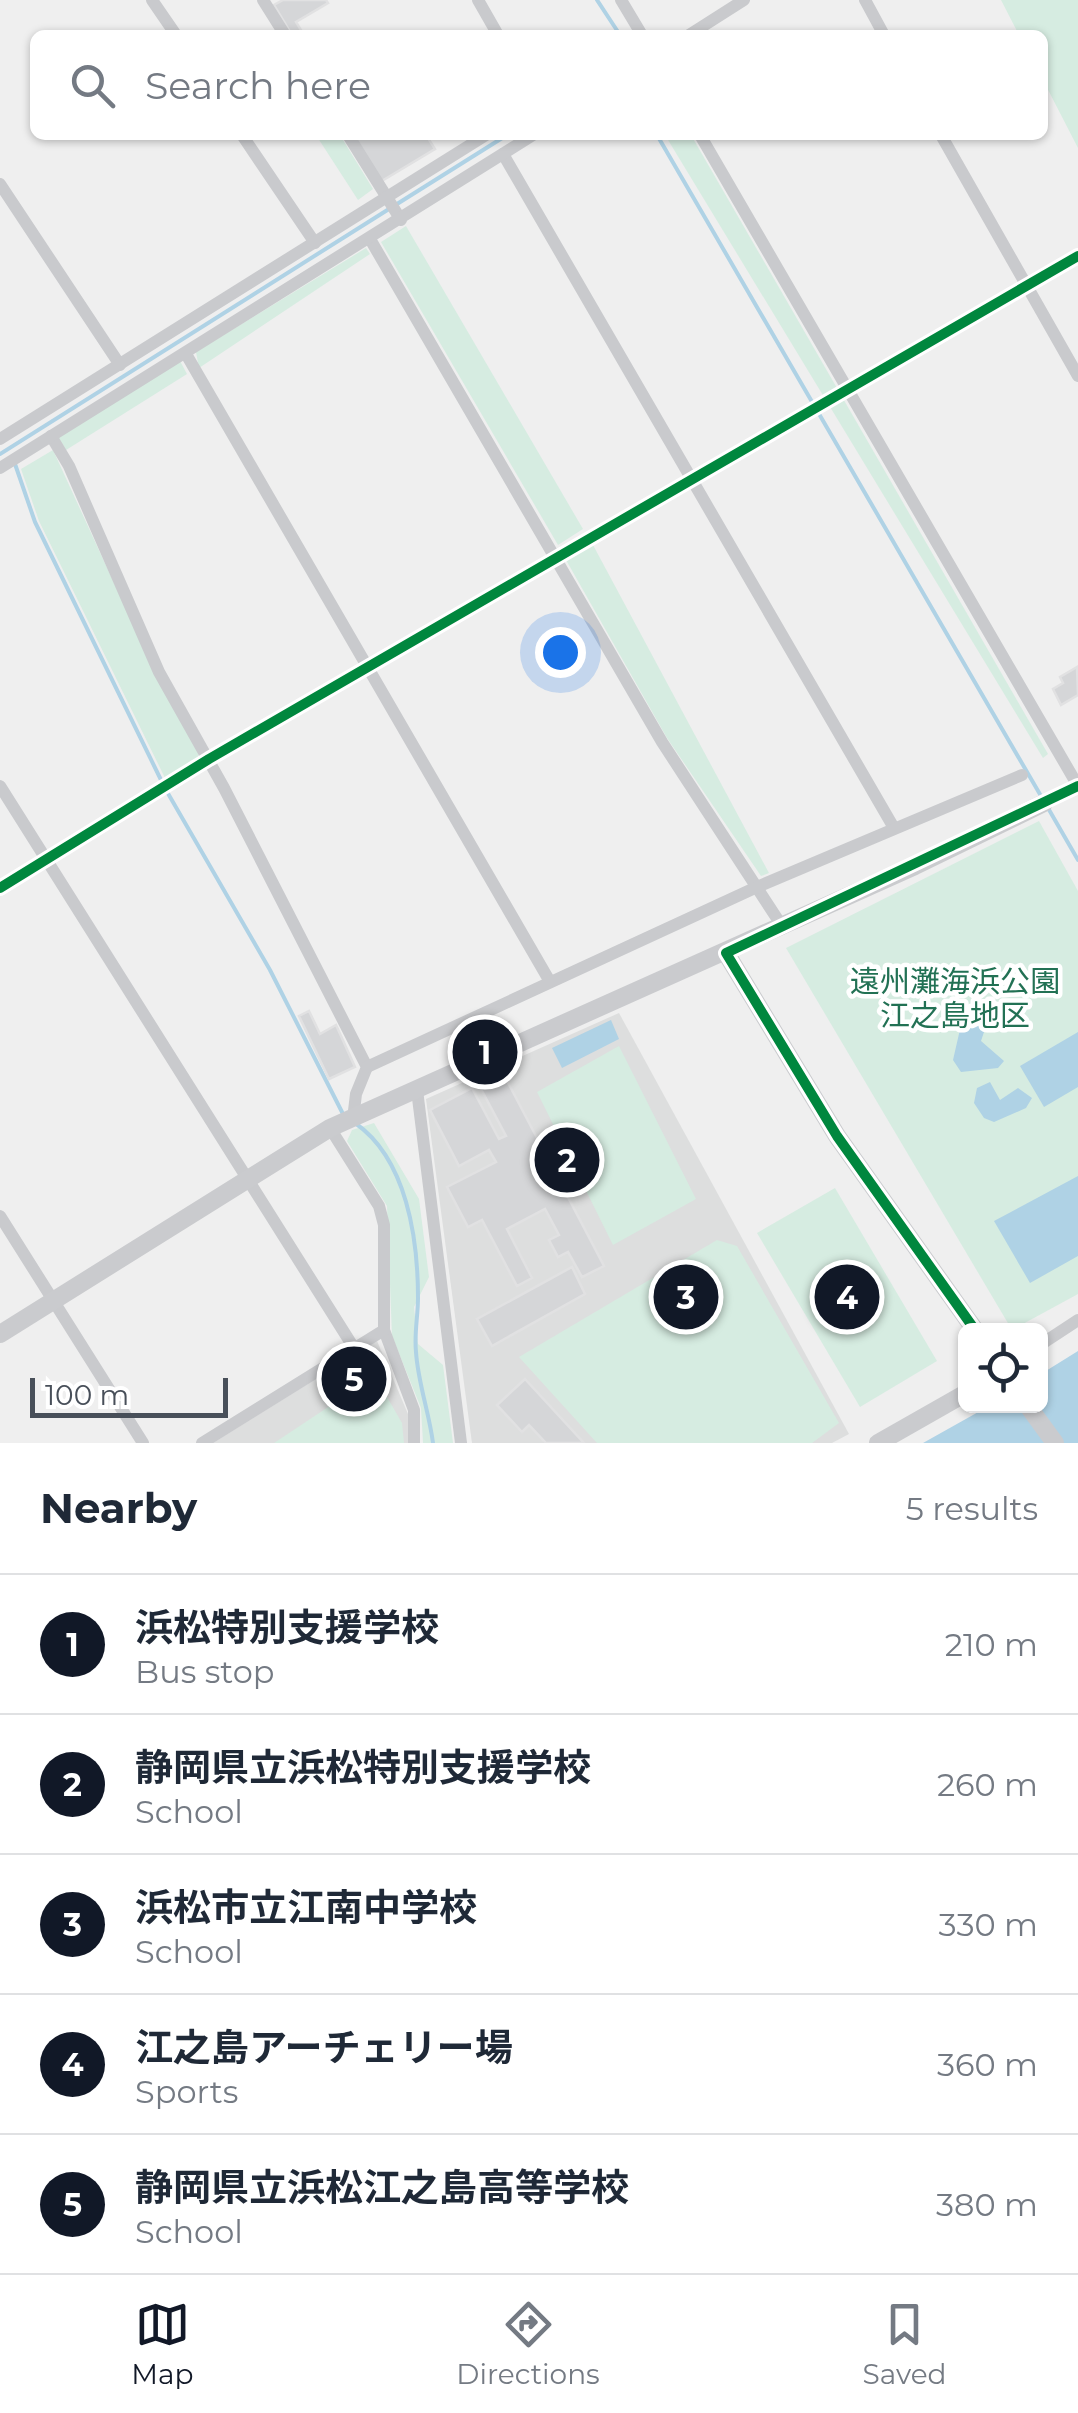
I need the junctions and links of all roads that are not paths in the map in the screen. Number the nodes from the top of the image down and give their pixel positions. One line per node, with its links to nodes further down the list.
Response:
1 (152, 0): 7 (street)
2 (263, 0): 8 (street)
3 (478, 0): 9 (street)
4 (621, 0): 10 (street)
5 (744, 0): 11 (street)
6 (864, 0): 12 (street)
7 (173, 30)
8 (282, 30)
9 (495, 30)
10 (639, 30)
11 (697, 30)
12 (881, 30)
13 (245, 140): 24 (street)
14 (351, 140): 21 (street)
15 (478, 140): 21 (street)
16 (525, 140): 19 (street)
17 (703, 140): 30 (street)
18 (943, 140): 26 (street)
19 (502, 154): 22 (street); 34 (street)
20 (0, 184): 28 (street)
21 (387, 198): 22 (street); 24 (street)
22 (401, 220): 23 (street)
23 (370, 239): 27 (street); 35 (street)
24 (315, 243): 28 (street)
25 (1078, 256): 26 (street)
26 (1025, 286): 29 (street); 30 (street)
27 (186, 354): 31 (street); 36 (street)
28 (120, 365): 32 (street)
29 (1078, 376)
30 (845, 392): 34 (street); 40 (street)
31 (51, 436): 33 (street); 37 (street)
32 (0, 439)
33 (0, 468)
34 (692, 480): 35 (street); 42 (street)
35 (554, 558): 36 (street); 44 (street)
36 (368, 668): 37 (street); 48 (street)
37 (209, 759): 43 (street); 49 (street)
38 (1022, 775): 42 (street)
39 (0, 786): 43 (street)
40 (1075, 788): 41 (street)
41 (1044, 803): 46 (street)
42 (894, 828): 44 (street)
43 (46, 860): 45 (street); 53 (street)
44 (758, 887): 46 (street); 48 (street)
45 (0, 888)
46 (780, 924): 47 (street)
47 (726, 953): 50 (street); 57 (street)
48 (549, 980): 49 (street)
49 (367, 1067): 51 (street)
50 (417, 1090): 51 (street); 67 (street)
51 (353, 1119): 52 (street)
52 (330, 1128): 53 (street); 58 (street)
53 (247, 1179): 55 (street); 61 (street)
54 (0, 1216): 55 (street)
55 (54, 1301): 59 (street); 64 (street)
56 (1078, 1320): 60 (street)
57 (970, 1323)
58 (384, 1330): 61 (street); 66 (street)
59 (0, 1334)
60 (1048, 1340)
61 (354, 1348): 65 (street)
62 (958, 1398): 68 (street)
63 (1033, 1413): 69 (street)
64 (143, 1443)
65 (202, 1443)
66 (414, 1443)
67 (461, 1443)
68 (878, 1443)
69 (1055, 1443)

